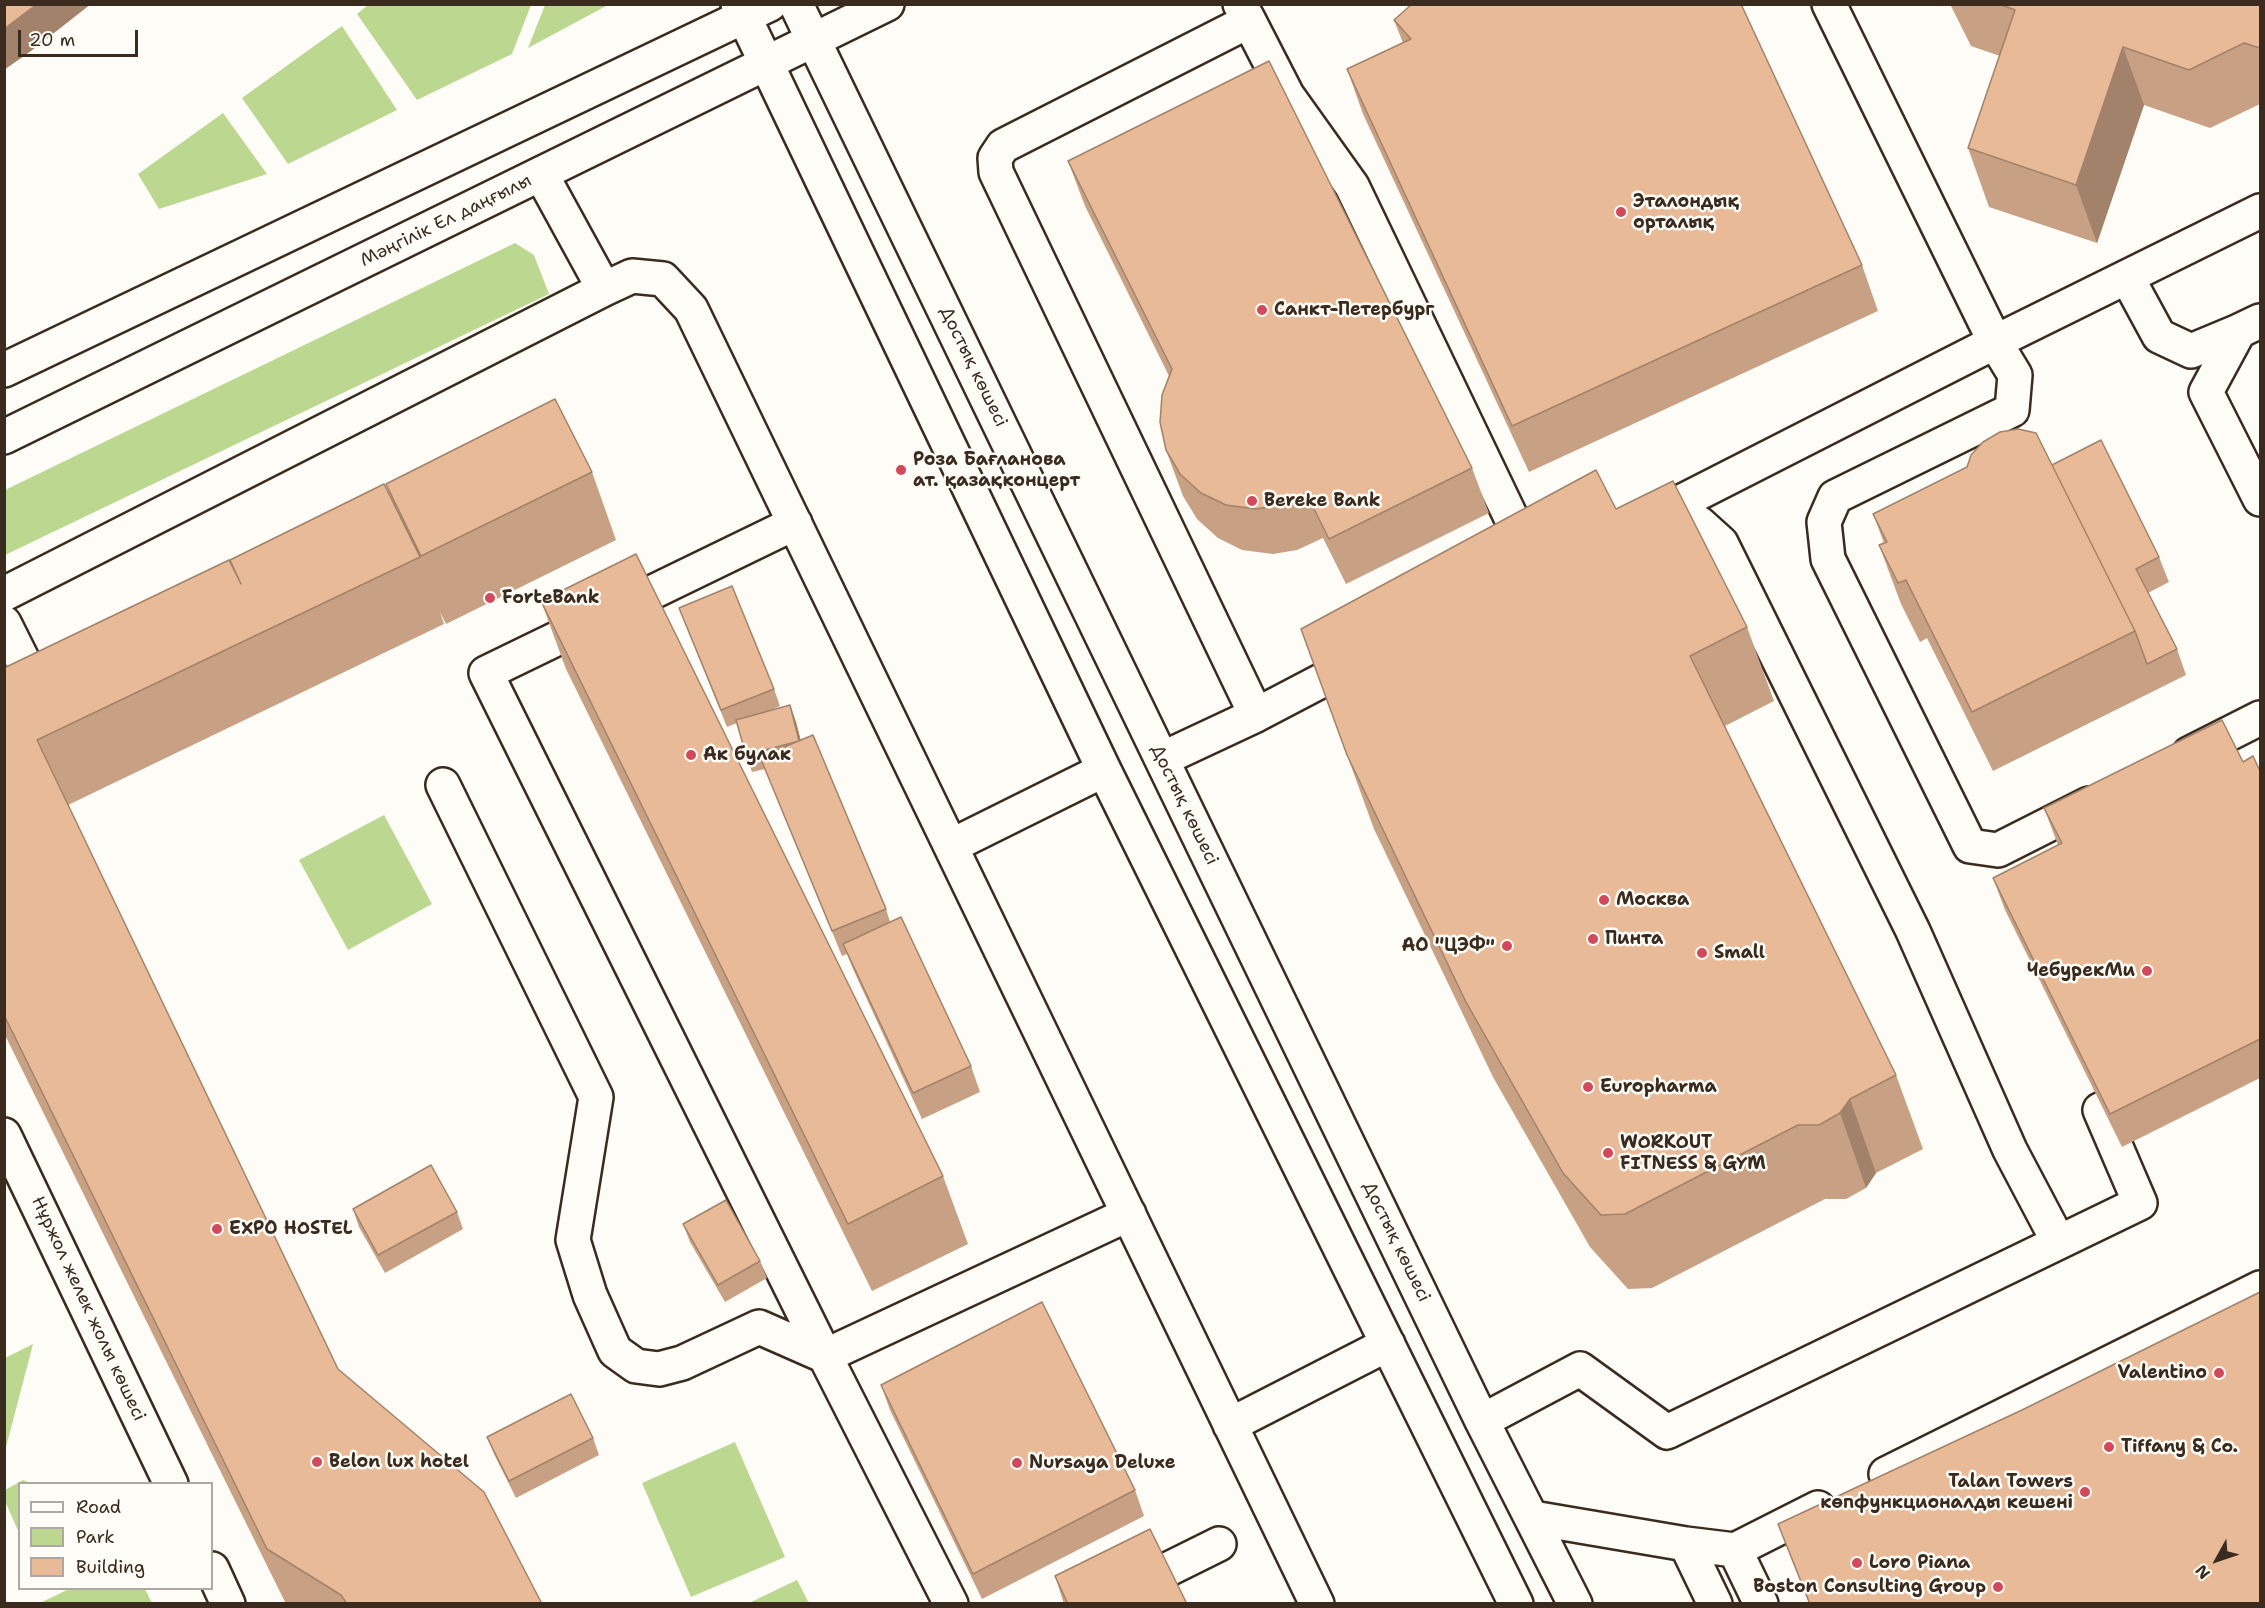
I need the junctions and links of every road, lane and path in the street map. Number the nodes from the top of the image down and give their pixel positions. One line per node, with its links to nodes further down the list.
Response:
1 (796, 4): 6 (street, Достық көшесі)
2 (887, 4): 6 (street, Мәңгілік Ел даңғылы)
3 (1829, 4): 13 (street)
4 (751, 9): 7 (street); 14 (street)
5 (1244, 13): 20 (street); 24 (street)
6 (814, 41): 7 (street, Мәңгілік Ел даңғылы); 27 (street, Достық көшесі)
7 (766, 64): 8 (street, Мәңгілік Ел даңғылы); 29 (street)
8 (541, 174): 11 (street); 15 (street, Мәңгілік Ел даңғылы)
9 (2260, 211): 10 (street)
10 (2127, 277): 12 (street); 13 (street)
11 (604, 289): 18 (street); 21 (street)
12 (2250, 326): 16 (street)
13 (1995, 342): 17 (street); 31 (street)
14 (4, 370)
15 (4, 437)
16 (2260, 499)
17 (1673, 506): 19 (street); 36 (street)
18 (795, 523): 32 (street); 39 (street)
19 (1630, 524)
20 (1534, 567)
21 (4, 594)
22 (4, 623): 26 (street)
23 (1382, 649): 24 (street)
24 (1256, 715): 27 (street)
25 (2260, 718): 28 (street)
26 (54, 724)
27 (1162, 759): 40 (street, Достық көшесі)
28 (2165, 766)
29 (1104, 770): 32 (street); 38 (street)
30 (442, 785): 39 (street)
31 (2113, 792)
32 (951, 846): 35 (street)
33 (2175, 1075): 36 (street)
34 (4, 1135): 42 (street, Нұржол желек жолы көшесі)
35 (1129, 1214): 39 (street); 41 (street)
36 (2058, 1241): 40 (street)
37 (2260, 1288): 46 (street)
38 (1388, 1344): 41 (street); 52 (street)
39 (825, 1356): 49 (street)
40 (1482, 1420): 43 (street, Достық көшесі)
41 (1230, 1425): 51 (street)
42 (170, 1482)
43 (1533, 1518): 45 (street); 53 (street, Достық көшесі)
44 (1219, 1544): 50 (street)
45 (1686, 1544): 46 (street); 54 (street)
46 (1735, 1550): 55 (street)
47 (213, 1571): 48 (street)
48 (228, 1604)
49 (951, 1604)
50 (1098, 1604)
51 (1317, 1604)
52 (1516, 1604)
53 (1575, 1604)
54 (1715, 1604)
55 (1761, 1604)

